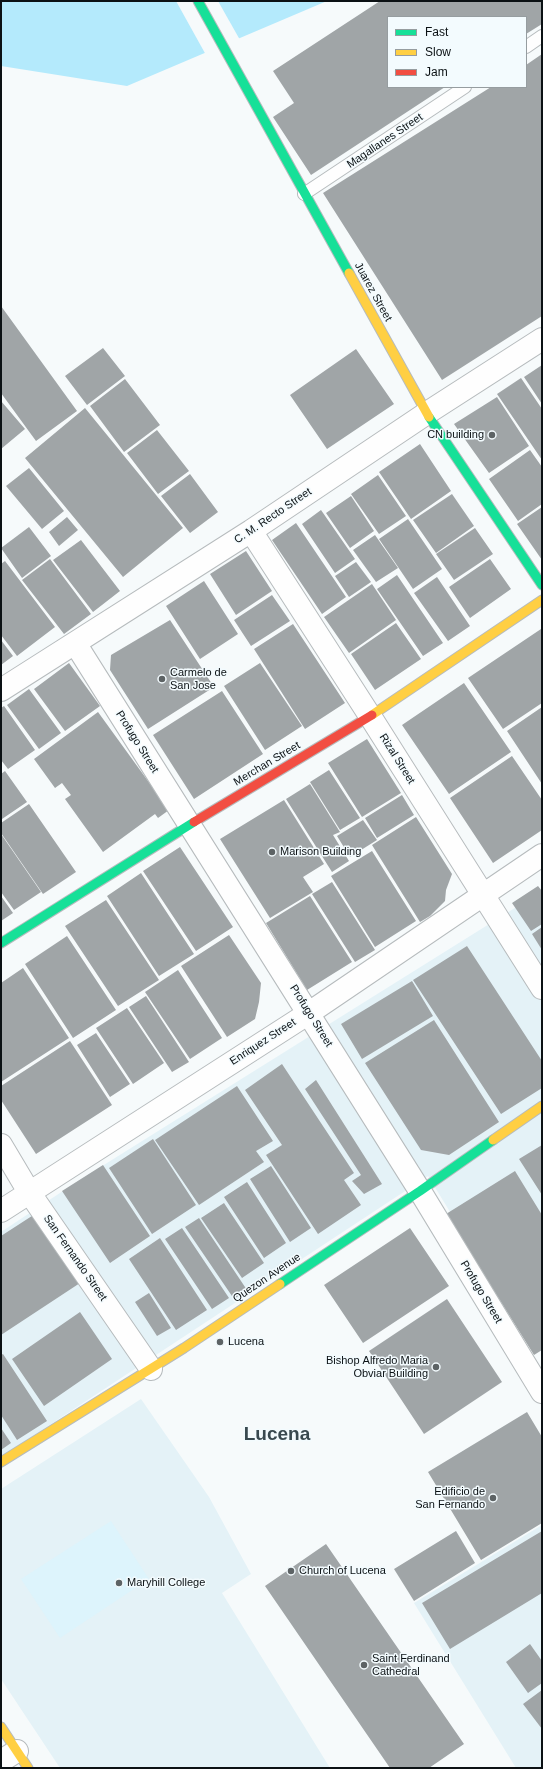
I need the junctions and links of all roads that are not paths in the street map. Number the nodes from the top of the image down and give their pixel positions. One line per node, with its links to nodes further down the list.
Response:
1 (198, 1): 5 (main road, Juarez Street)
2 (542, 36): 3 (lane)
3 (527, 46)
4 (463, 88): 5 (lane, Magallanes Street)
5 (304, 194): 7 (main road, Juarez Street)
6 (542, 339): 7 (street, C. M. Recto Street)
7 (427, 413): 8 (street, C. M. Recto Street); 9 (main road, Juarez Street)
8 (251, 531): 11 (street, C. M. Recto Street); 13 (street, Rizal Street)
9 (542, 585)
10 (542, 600): 13 (main road, Merchan Street)
11 (75, 643): 12 (street, C. M. Recto Street); 14 (street, Profugo Street)
12 (1, 690)
13 (370, 716): 14 (main road, Merchan Street); 16 (street, Rizal Street)
14 (189, 825): 17 (main road, Merchan Street); 19 (street, Profugo Street)
15 (542, 855): 16 (street, Enriquez Street)
16 (483, 894): 18 (street, Rizal Street); 19 (street, Enriquez Street)
17 (1, 942)
18 (542, 988)
19 (309, 1012): 22 (street, Profugo Street); 23 (street, Enriquez Street)
20 (542, 1106): 22 (main road, Quezon Avenue)
21 (1, 1145): 23 (street, San Fernando Street)
22 (420, 1191): 25 (main road, Quezon Avenue); 26 (street, Profugo Street)
23 (29, 1192): 24 (street, Enriquez Street); 25 (street, San Fernando Street)
24 (1, 1211)
25 (151, 1369): 27 (main road, Quezon Avenue)
26 (539, 1379)
27 (1, 1462)
28 (1, 1726): 29 (main road)
29 (15, 1760)

